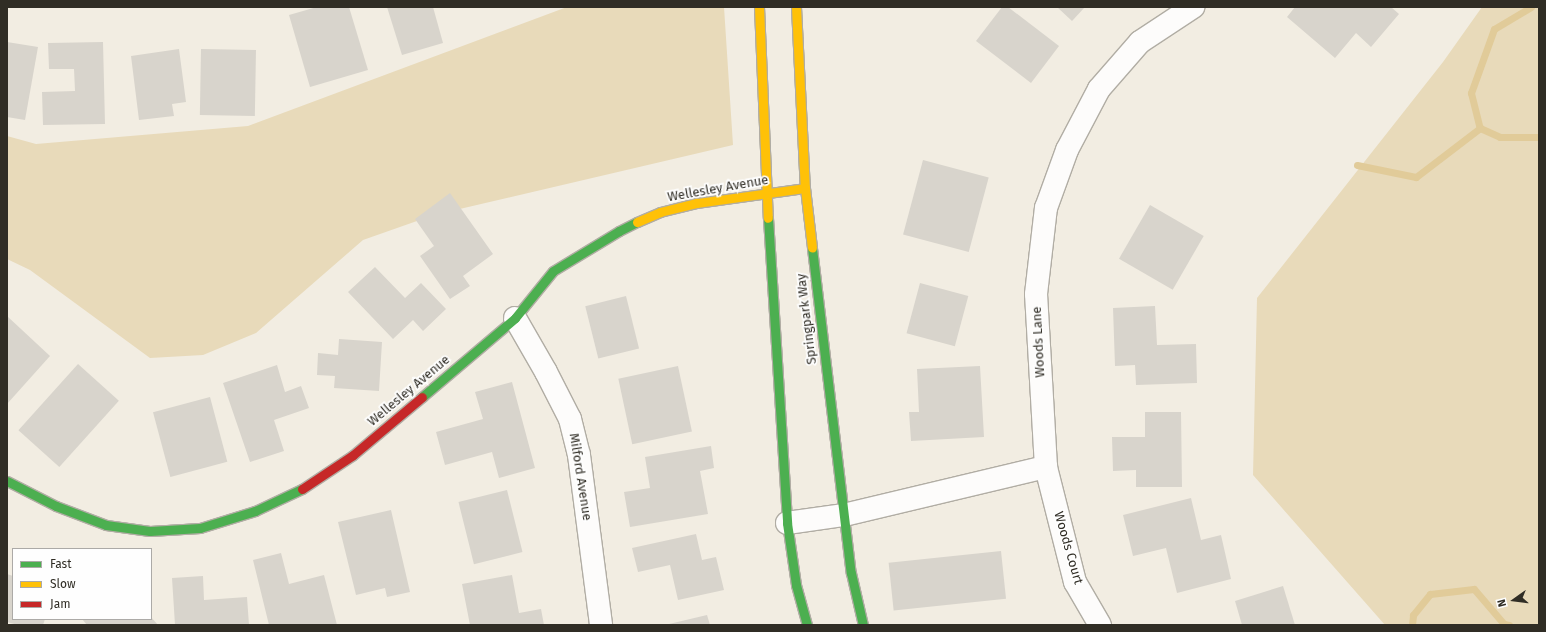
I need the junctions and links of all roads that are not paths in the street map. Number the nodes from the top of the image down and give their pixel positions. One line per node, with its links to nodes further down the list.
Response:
1 (760, 7): 5 (street)
2 (796, 7): 4 (street, Springpark Way)
3 (1193, 7): 7 (street, Woods Lane)
4 (805, 188): 5 (street, Wellesley Avenue); 9 (street, Springpark Way)
5 (766, 194): 6 (street, Wellesley Avenue); 10 (street)
6 (515, 318): 8 (street, Wellesley Avenue); 11 (street, Milford Avenue)
7 (1046, 467): 9 (street); 14 (street, Woods Court)
8 (7, 481)
9 (844, 515): 10 (street); 13 (street, Springpark Way)
10 (787, 523): 12 (street)
11 (601, 625)
12 (807, 625)
13 (862, 625)
14 (1100, 625)

